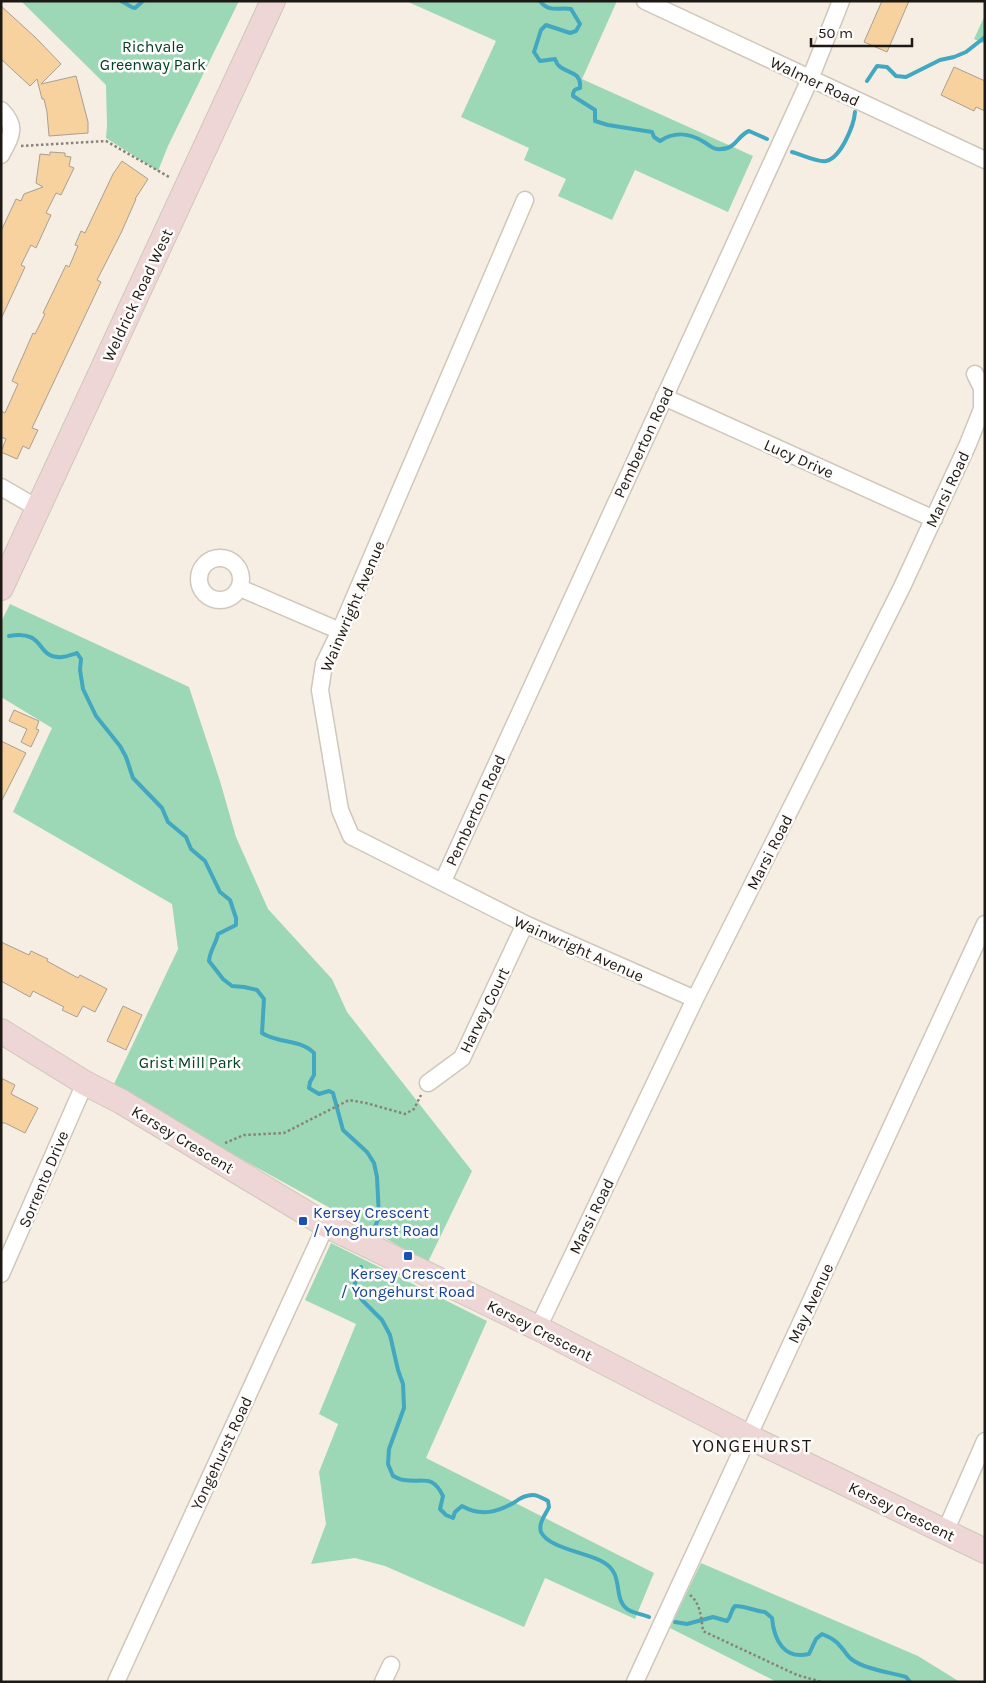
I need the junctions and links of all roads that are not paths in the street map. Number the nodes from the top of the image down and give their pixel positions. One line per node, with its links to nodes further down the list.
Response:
1 (273, 1): 12 (street, Weldrick Road West)
2 (645, 1): 4 (street, Walmer Road)
3 (841, 1): 4 (street, Pemberton Road)
4 (810, 79): 7 (street, Walmer Road); 10 (street, Pemberton Road)
5 (1, 110): 6 (street)
6 (1, 156)
7 (985, 160)
8 (525, 200): 16 (street, Wainwright Avenue)
9 (975, 374): 13 (street, Marsi Road)
10 (664, 397): 13 (street, Lucy Drive); 17 (street, Pemberton Road)
11 (1, 487): 12 (street)
12 (39, 509): 14 (street, Weldrick Road West)
13 (934, 519): 20 (street, Marsi Road)
14 (1, 588)
15 (240, 588): 16 (street)
16 (340, 631): 17 (street, Wainwright Avenue)
17 (442, 881): 18 (street, Wainwright Avenue)
18 (525, 924): 20 (street, Wainwright Avenue); 23 (street, Harvey Court)
19 (985, 924): 27 (street, May Avenue)
20 (694, 999): 26 (street, Marsi Road)
21 (1, 1031): 22 (street, Kersey Crescent)
22 (85, 1083): 24 (street, Kersey Crescent); 25 (street, Sorrento Drive)
23 (428, 1083)
24 (326, 1225): 26 (street, Kersey Crescent); 32 (street, Yongehurst Road)
25 (1, 1274)
26 (538, 1328): 27 (street, Kersey Crescent)
27 (749, 1437): 29 (street, Kersey Crescent); 34 (street, May Avenue)
28 (985, 1441): 29 (street)
29 (945, 1532): 30 (street, Kersey Crescent)
30 (985, 1551)
31 (391, 1665): 33 (street)
32 (116, 1682)
33 (383, 1682)
34 (635, 1682)

